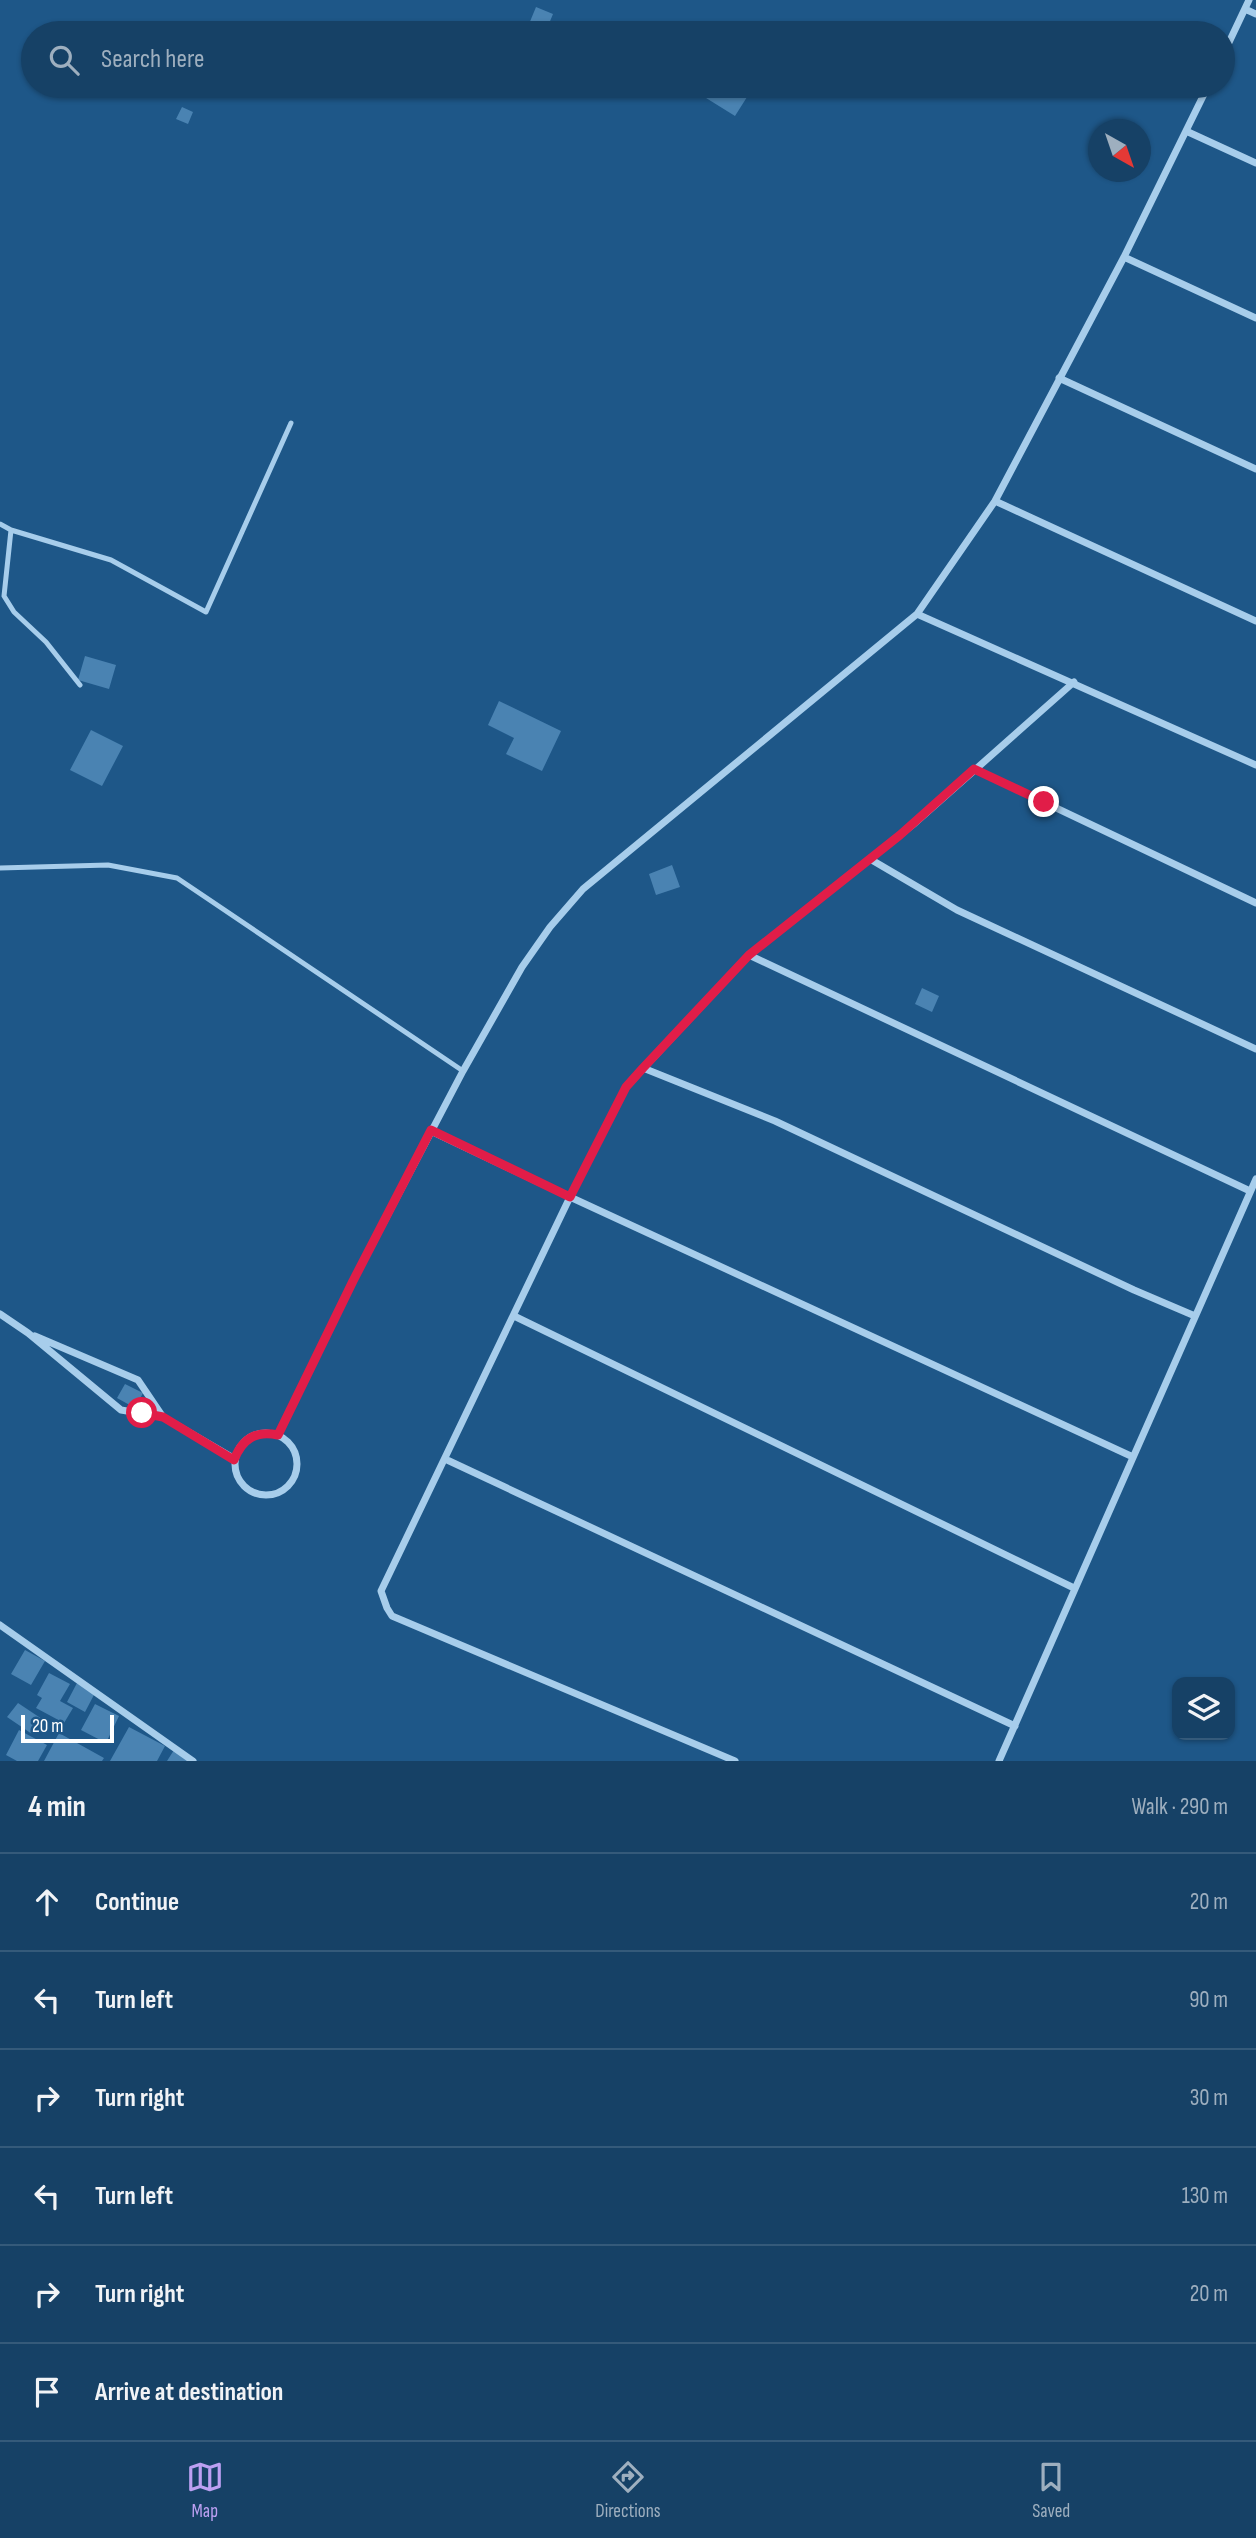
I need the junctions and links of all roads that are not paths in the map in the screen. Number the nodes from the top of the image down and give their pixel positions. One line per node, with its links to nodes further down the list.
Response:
1 (1249, 0): 2 (street)
2 (1245, 9): 3 (street); 4 (street)
3 (1256, 14)
4 (1235, 30)
5 (1202, 98): 6 (street)
6 (1186, 131): 7 (street); 8 (street)
7 (1256, 163)
8 (1124, 257): 9 (street); 10 (street)
9 (1256, 318)
10 (1059, 378): 12 (street); 13 (street)
11 (292, 422): 15 (lane)
12 (1256, 469)
13 (995, 501): 16 (street); 17 (street)
14 (0, 524): 15 (lane)
15 (11, 530): 19 (lane)
16 (917, 614): 18 (street); 28 (street)
17 (1256, 621)
18 (1074, 682): 20 (street); 21 (street)
19 (79, 685)
20 (1256, 765)
21 (974, 769): 22 (street); 24 (street)
22 (870, 859): 25 (street); 26 (street)
23 (0, 868): 28 (lane)
24 (1256, 903)
25 (749, 955): 27 (street); 31 (street)
26 (1256, 1049)
27 (643, 1068): 32 (street); 35 (street)
28 (463, 1072): 29 (street)
29 (431, 1130): 32 (street); 38 (street)
30 (1256, 1179): 31 (street)
31 (1250, 1191): 35 (street)
32 (570, 1197): 34 (street); 39 (street)
33 (0, 1314): 36 (street)
34 (514, 1316): 40 (street); 42 (street)
35 (1195, 1316): 39 (street)
36 (28, 1333): 37 (street); 37 (street)
37 (163, 1417): 41 (street)
38 (278, 1435): 41 (street); 41 (street)
39 (1133, 1457): 42 (street)
40 (446, 1459): 44 (street); 46 (street)
41 (234, 1460)
42 (1074, 1588): 44 (street)
43 (0, 1625): 45 (street)
44 (1015, 1726): 47 (street)
45 (194, 1761)
46 (735, 1761)
47 (999, 1761)

